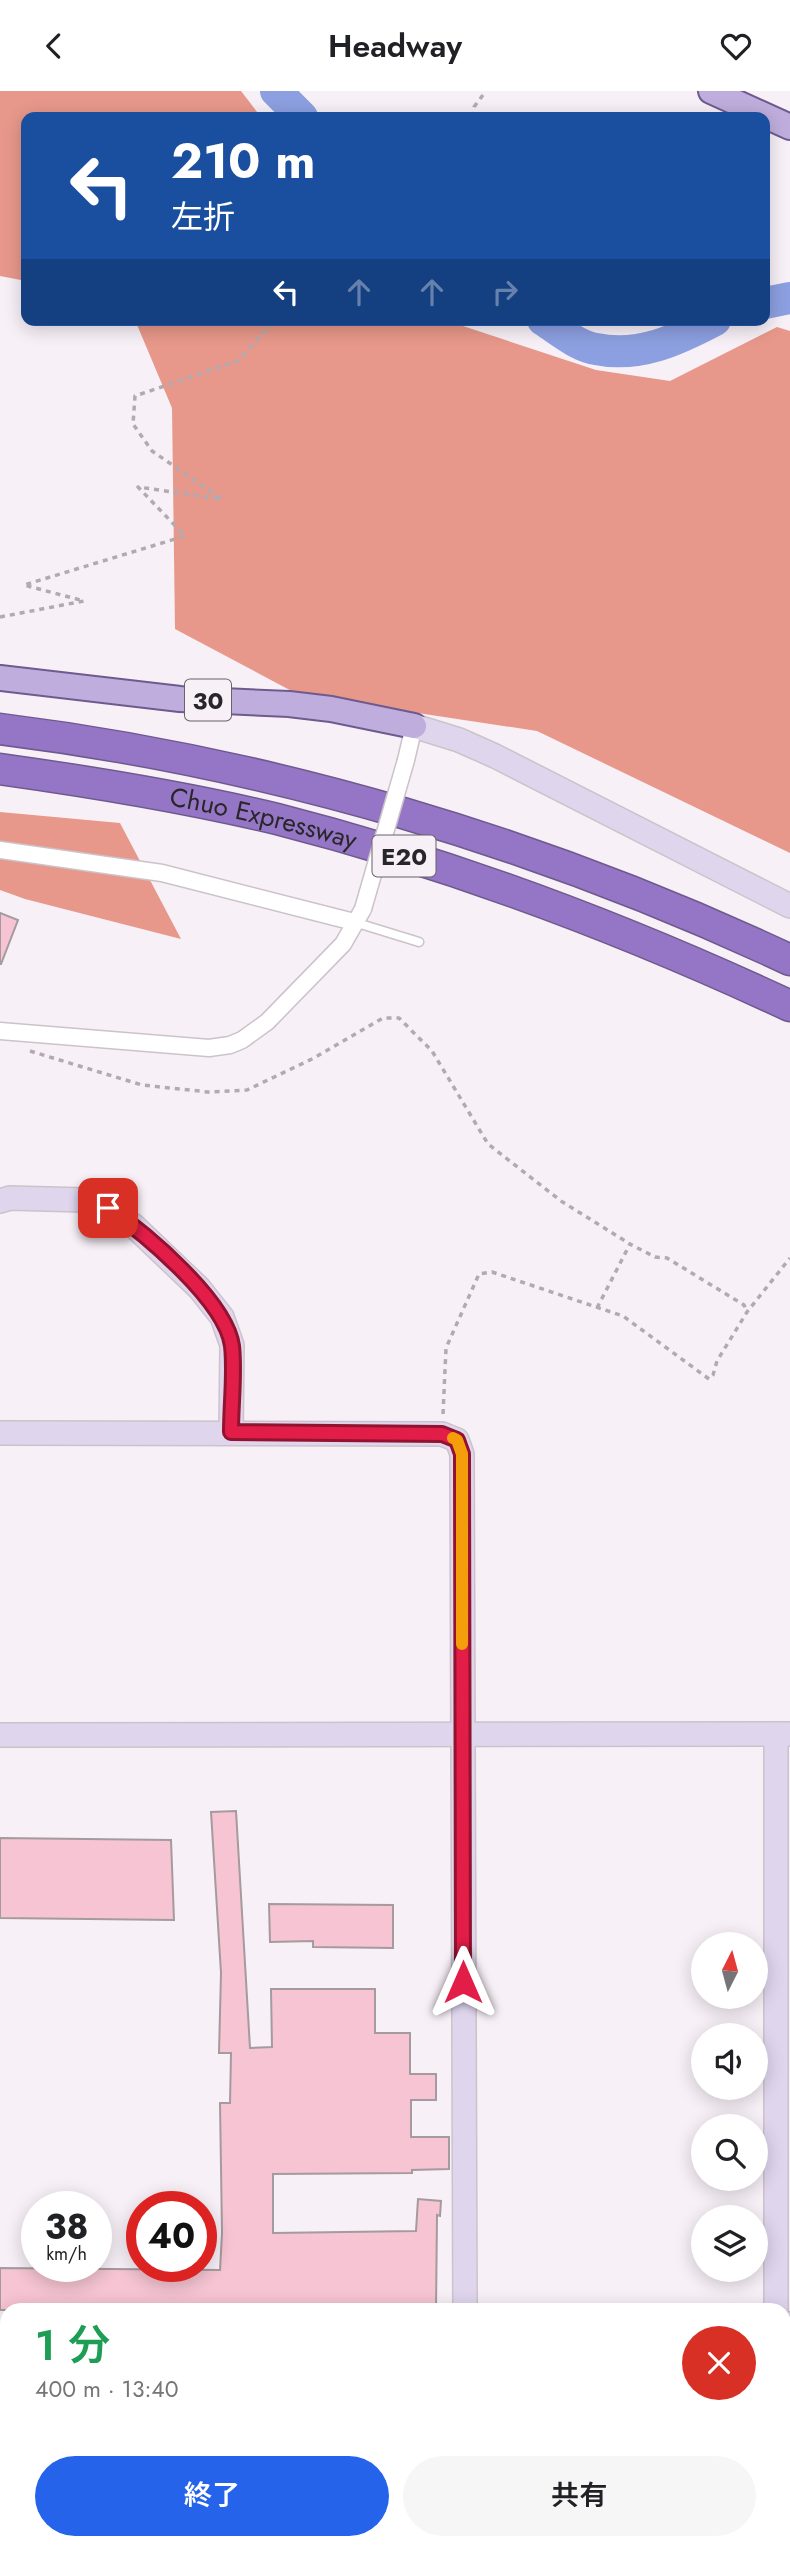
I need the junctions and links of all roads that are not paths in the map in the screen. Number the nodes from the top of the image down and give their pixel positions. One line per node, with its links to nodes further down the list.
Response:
1 (711, 91): 2 (main road)
2 (757, 112)
3 (770, 118): 4 (main road)
4 (790, 127)
5 (0, 678): 6 (main road, 30)
6 (414, 726): 10 (street); 11 (street, bridge)
7 (0, 729): 13 (highway, Chuo Expressway / E20)
8 (0, 769): 14 (highway, Chuo Expressway / E20)
9 (0, 850): 11 (street)
10 (790, 906)
11 (359, 916): 12 (lane); 15 (street)
12 (419, 941)
13 (790, 960)
14 (790, 1006)
15 (3, 1031)
16 (0, 1201): 17 (street)
17 (231, 1432): 18 (street); 21 (street)
18 (0, 1433)
19 (783, 1734): 21 (street); 23 (street)
20 (0, 1735): 21 (street)
21 (462, 1736): 22 (street)
22 (465, 2303)
23 (776, 2303)

